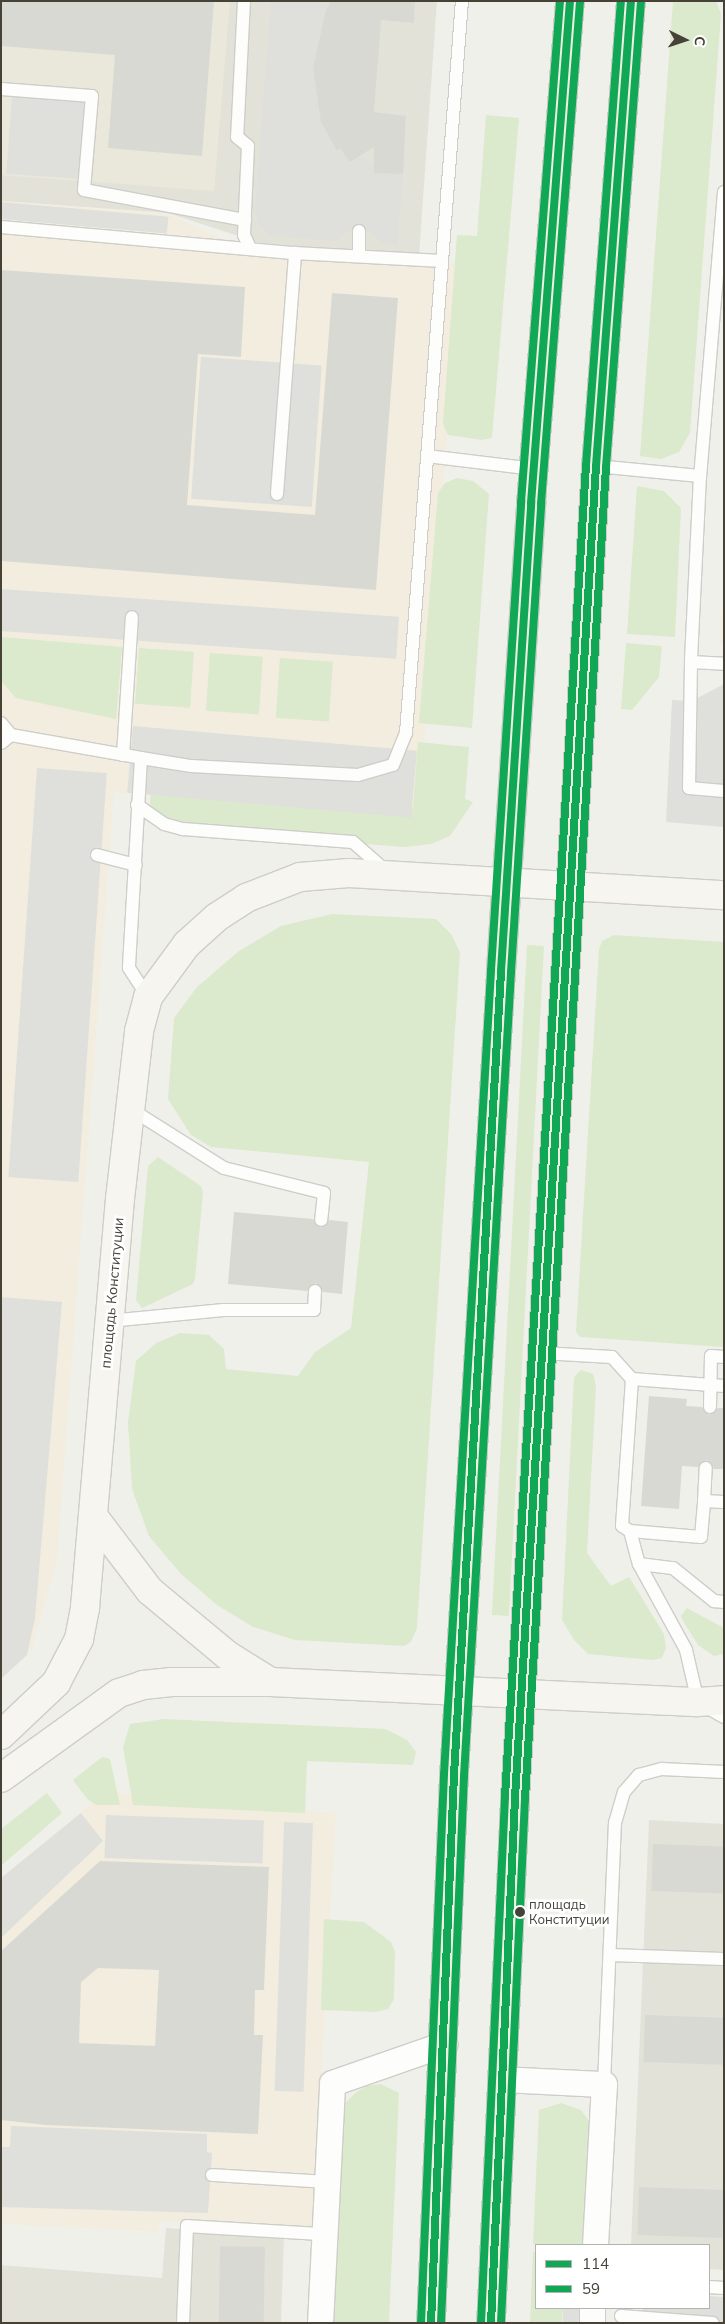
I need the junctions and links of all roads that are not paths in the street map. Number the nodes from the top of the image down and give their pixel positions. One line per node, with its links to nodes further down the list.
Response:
1 (244, 1): 7 (lane)
2 (462, 1): 13 (lane)
3 (570, 1): 16 (main road)
4 (631, 1): 15 (main road)
5 (1, 89): 7 (lane)
6 (724, 192): 17 (lane)
7 (244, 220): 10 (lane)
8 (1, 227): 10 (lane)
9 (359, 231): 12 (lane)
10 (250, 248): 11 (lane)
11 (295, 253): 12 (lane); 18 (lane)
12 (359, 255): 13 (lane)
13 (441, 261): 14 (lane)
14 (427, 456): 16 (lane); 25 (lane)
15 (596, 466): 17 (lane); 32 (main road)
16 (534, 469): 31 (main road)
17 (700, 476): 20 (lane)
18 (278, 494)
19 (132, 616): 24 (lane)
20 (691, 662): 21 (lane); 26 (lane)
21 (724, 664)
22 (1, 723): 23 (lane)
23 (6, 739): 24 (lane)
24 (123, 755): 25 (lane)
25 (140, 758): 27 (lane)
26 (724, 791)
27 (137, 805): 29 (lane); 30 (lane)
28 (97, 855): 29 (lane)
29 (136, 865): 34 (lane)
30 (390, 876): 31 (main road, площадь Конституции); 34 (main road, площадь Конституции)
31 (506, 883): 32 (main road, площадь Конституции); 53 (main road)
32 (570, 885): 33 (main road, площадь Конституции); 39 (main road)
33 (724, 895)
34 (148, 996): 35 (main road, площадь Конституции)
35 (129, 1108): 36 (lane); 38 (main road, площадь Конституции)
36 (321, 1220)
37 (315, 1291): 38 (lane)
38 (109, 1320): 48 (main road, площадь Конституции)
39 (542, 1353): 41 (lane); 54 (main road)
40 (724, 1357): 42 (lane)
41 (632, 1380): 42 (lane); 49 (lane)
42 (709, 1385): 43 (lane); 44 (lane)
43 (724, 1386)
44 (710, 1407)
45 (706, 1468): 46 (lane)
46 (704, 1501): 47 (lane); 49 (lane)
47 (724, 1502)
48 (93, 1516): 52 (main road); 57 (main road, площадь Конституции)
49 (630, 1531): 50 (lane)
50 (639, 1564): 51 (lane); 55 (lane)
51 (724, 1602)
52 (270, 1682): 53 (main road); 59 (main road)
53 (459, 1690): 54 (main road); 62 (main road)
54 (522, 1694): 55 (main road); 63 (main road)
55 (711, 1701): 56 (lane)
56 (724, 1717)
57 (1, 1735)
58 (724, 1772): 60 (lane)
59 (1, 1778)
60 (610, 1955): 61 (lane); 64 (lane)
61 (724, 1959)
62 (444, 2044): 66 (street); 75 (main road)
63 (501, 2079): 64 (street); 76 (main road)
64 (604, 2084): 68 (street)
65 (212, 2175): 66 (lane)
66 (326, 2182): 67 (street)
67 (323, 2234): 73 (lane); 74 (street)
68 (595, 2244)
69 (710, 2287): 70 (lane)
70 (724, 2288)
71 (592, 2309): 77 (street)
72 (621, 2316): 78 (lane)
73 (183, 2323)
74 (320, 2323)
75 (431, 2323)
76 (491, 2323)
77 (592, 2323)
78 (713, 2323)

